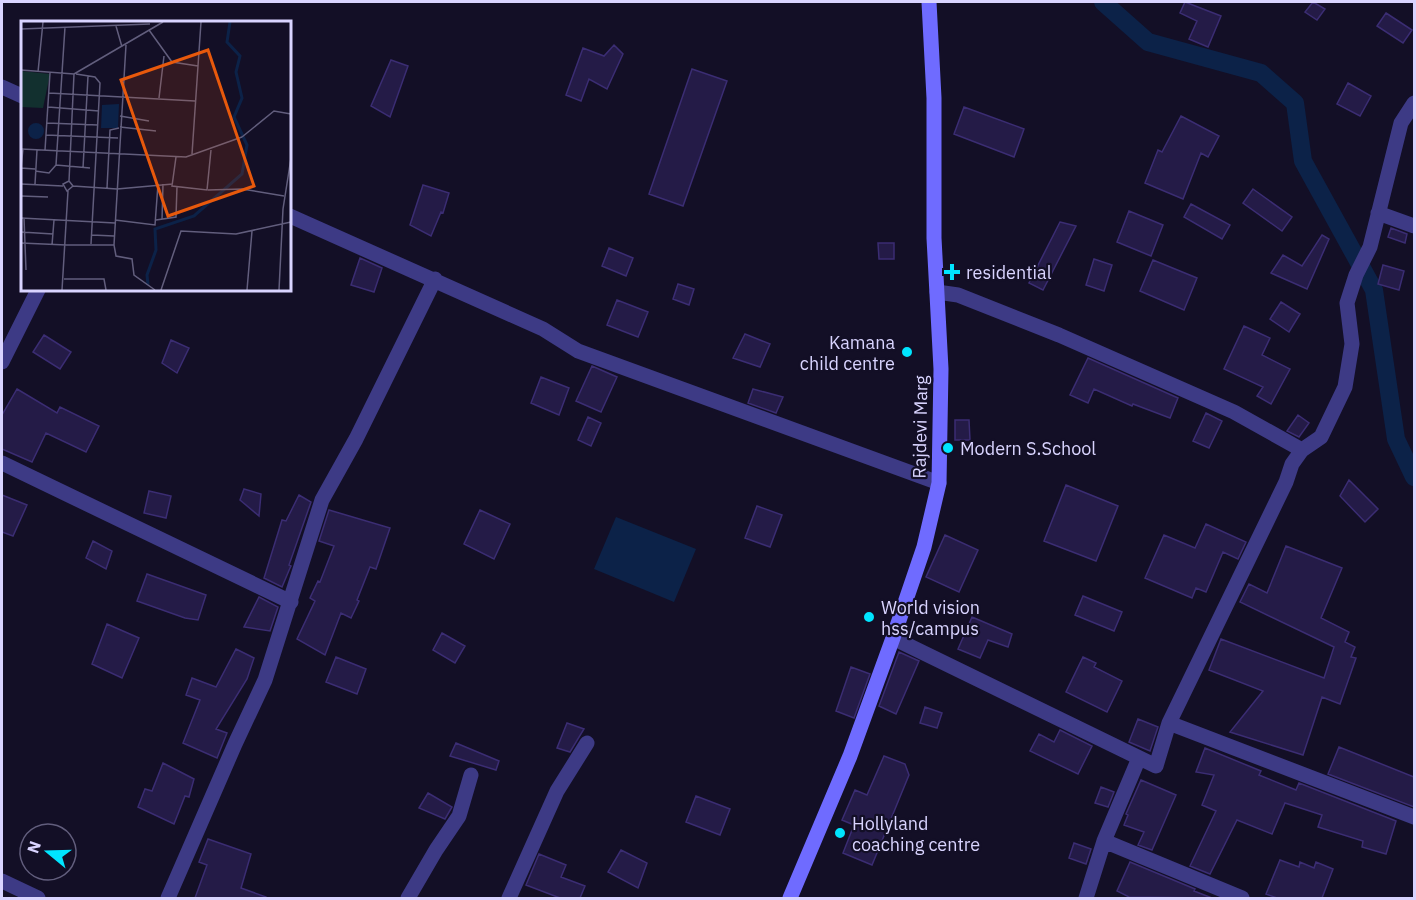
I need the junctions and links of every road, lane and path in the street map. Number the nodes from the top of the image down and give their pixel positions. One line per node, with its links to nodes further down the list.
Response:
1 (929, 2): 10 (main road, Rajdevi Marg)
2 (2, 87): 3 (street)
3 (21, 96)
4 (1414, 103): 5 (street)
5 (1378, 213): 7 (street); 12 (street)
6 (291, 216): 8 (street)
7 (1414, 226)
8 (435, 279): 14 (street); 15 (street)
9 (38, 291): 11 (street)
10 (937, 292): 12 (street); 14 (main road, Rajdevi Marg)
11 (2, 362)
12 (1302, 450): 17 (street)
13 (2, 463): 15 (street)
14 (939, 483): 16 (main road, Rajdevi Marg)
15 (291, 602): 26 (street)
16 (893, 638): 19 (street); 29 (main road, Rajdevi Marg)
17 (1169, 723): 19 (street); 21 (street)
18 (587, 743): 28 (street)
19 (1138, 758): 22 (street)
20 (471, 776): 27 (street)
21 (1414, 817)
22 (1104, 841): 24 (street); 30 (street)
23 (2, 881): 25 (street)
24 (1091, 897)
25 (38, 898)
26 (168, 898)
27 (408, 898)
28 (509, 898)
29 (790, 898)
30 (1242, 898)

